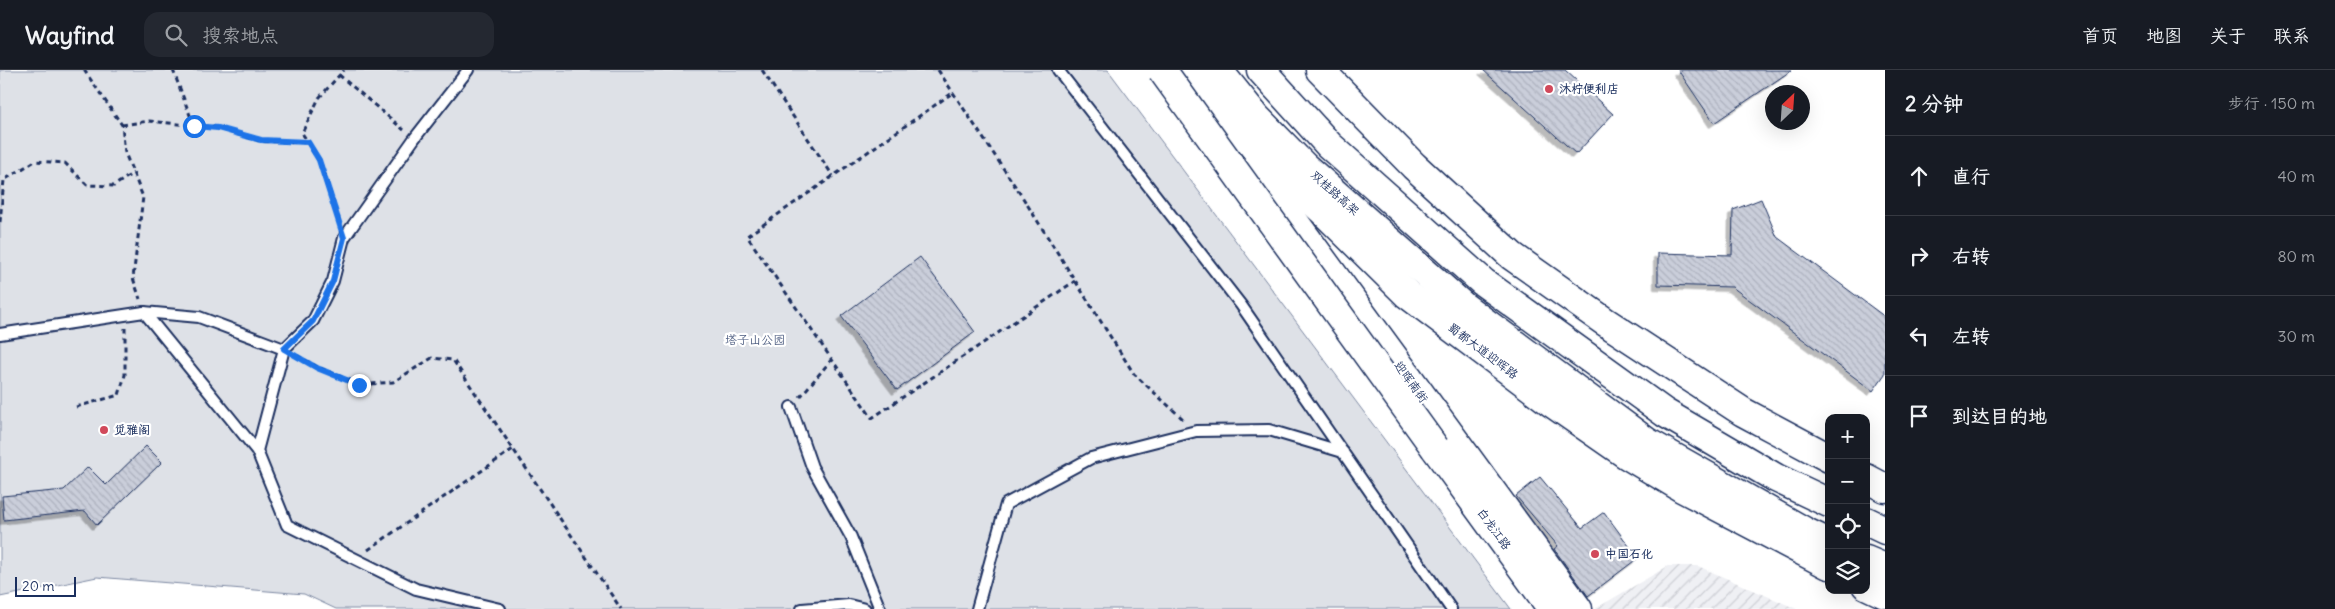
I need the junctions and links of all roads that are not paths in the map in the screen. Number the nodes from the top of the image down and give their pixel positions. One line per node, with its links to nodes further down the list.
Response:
1 (468, 70): 12 (lane)
2 (1058, 70): 16 (lane)
3 (1162, 70): 36 (main road, 白龙江路, bridge)
4 (1189, 70): 8 (main road, 蜀都大道迎晖路)
5 (1218, 70): 9 (main road, 双桂路高架)
6 (1261, 70): 20 (main road)
7 (1320, 70): 17 (main road)
8 (1255, 148): 22 (main road, 蜀都大道迎晖路); 37 (main road, 迎晖南街)
9 (1462, 306): 14 (main road, 蜀都大道迎晖路)
10 (144, 312): 11 (lane); 12 (lane); 15 (lane)
11 (0, 334)
12 (284, 349): 15 (lane)
13 (791, 407): 33 (lane)
14 (1657, 448): 22 (main road); 24 (main road, 蜀都大道迎晖路)
15 (257, 450): 30 (lane)
16 (1343, 452): 34 (lane); 35 (lane)
17 (1825, 456)
18 (1870, 480): 19 (main road)
19 (1885, 488)
20 (1825, 501)
21 (1870, 523): 23 (main road)
22 (1749, 524): 26 (main road, 蜀都大道迎晖路)
23 (1885, 530)
24 (1825, 541)
25 (1870, 562): 27 (main road)
26 (1825, 563)
27 (1885, 568)
28 (1870, 587): 29 (main road)
29 (1885, 594)
30 (500, 609)
31 (802, 609): 32 (lane)
32 (865, 609)
33 (880, 609)
34 (977, 609)
35 (1451, 609)
36 (1552, 609)
37 (1578, 609)

